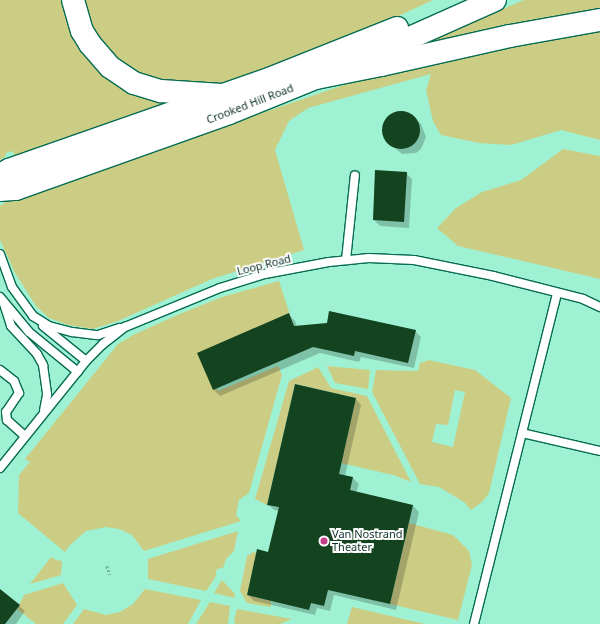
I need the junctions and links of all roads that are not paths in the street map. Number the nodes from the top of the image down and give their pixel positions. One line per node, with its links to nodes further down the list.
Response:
1 (73, 0): 6 (main road)
2 (465, 0): 6 (main road, Crooked Hill Road)
3 (495, 0): 5 (main road, Crooked Hill Road)
4 (600, 20): 5 (main road)
5 (316, 78): 9 (main road, Crooked Hill Road)
6 (222, 95): 8 (main road, Crooked Hill Road)
7 (355, 174): 11 (lane)
8 (0, 175)
9 (0, 190)
10 (0, 254): 15 (lane)
11 (346, 260): 12 (lane, Loop Road); 16 (lane, Loop Road)
12 (557, 293): 14 (lane, Loop Road); 23 (lane)
13 (2, 300): 19 (lane); 20 (lane)
14 (600, 307)
15 (33, 316): 16 (lane); 17 (lane)
16 (124, 327): 17 (lane, Loop Road)
17 (86, 361): 19 (lane, Loop Road)
18 (0, 370): 22 (lane)
19 (78, 372): 20 (lane, Loop Road)
20 (43, 413): 24 (lane, Loop Road)
21 (0, 415): 22 (lane)
22 (7, 420): 24 (lane)
23 (522, 433): 25 (lane); 27 (lane)
24 (25, 436): 26 (lane, Loop Road)
25 (600, 452)
26 (0, 468)
27 (474, 624)

